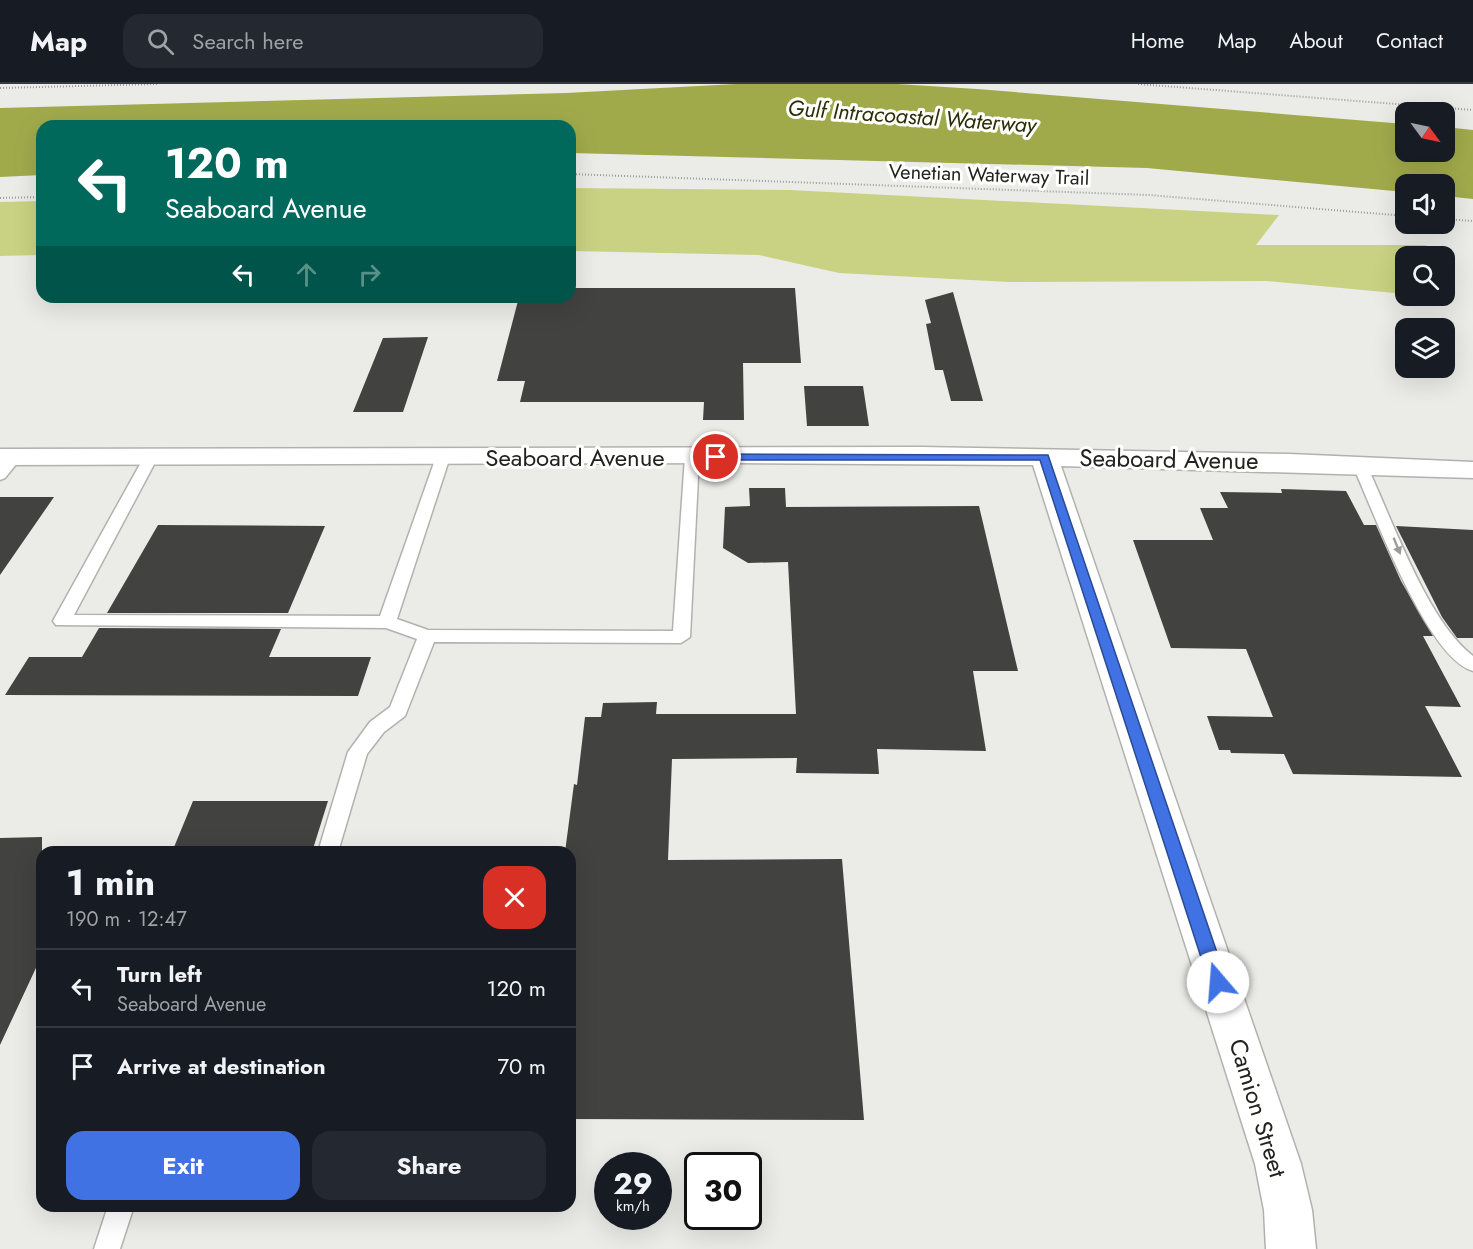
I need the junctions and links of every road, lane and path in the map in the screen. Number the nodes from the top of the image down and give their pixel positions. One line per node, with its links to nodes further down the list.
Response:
1 (159, 84): 3 (path)
2 (1138, 84): 4 (path)
3 (0, 88)
4 (1473, 110)
5 (576, 174): 8 (path, Venetian Waterway Trail)
6 (36, 197): 7 (path)
7 (0, 198)
8 (1395, 215)
9 (1455, 220): 10 (path)
10 (1473, 221)
11 (151, 457): 12 (street, Seaboard Avenue); 15 (street, Seaboard Avenue); 18 (lane)
12 (443, 457): 13 (street, Seaboard Avenue); 18 (lane)
13 (692, 457): 14 (street, Seaboard Avenue); 19 (lane)
14 (1044, 457): 16 (street, Seaboard Avenue); 24 (street, Camion Street)
15 (5, 463)
16 (1359, 464): 17 (street, Seaboard Avenue); 20 (lane, one-way to 20)
17 (1473, 470)
18 (387, 622): 19 (lane)
19 (427, 636): 21 (lane)
20 (1473, 665)
21 (330, 846)
22 (119, 1212): 23 (lane)
23 (107, 1249)
24 (1290, 1249)

